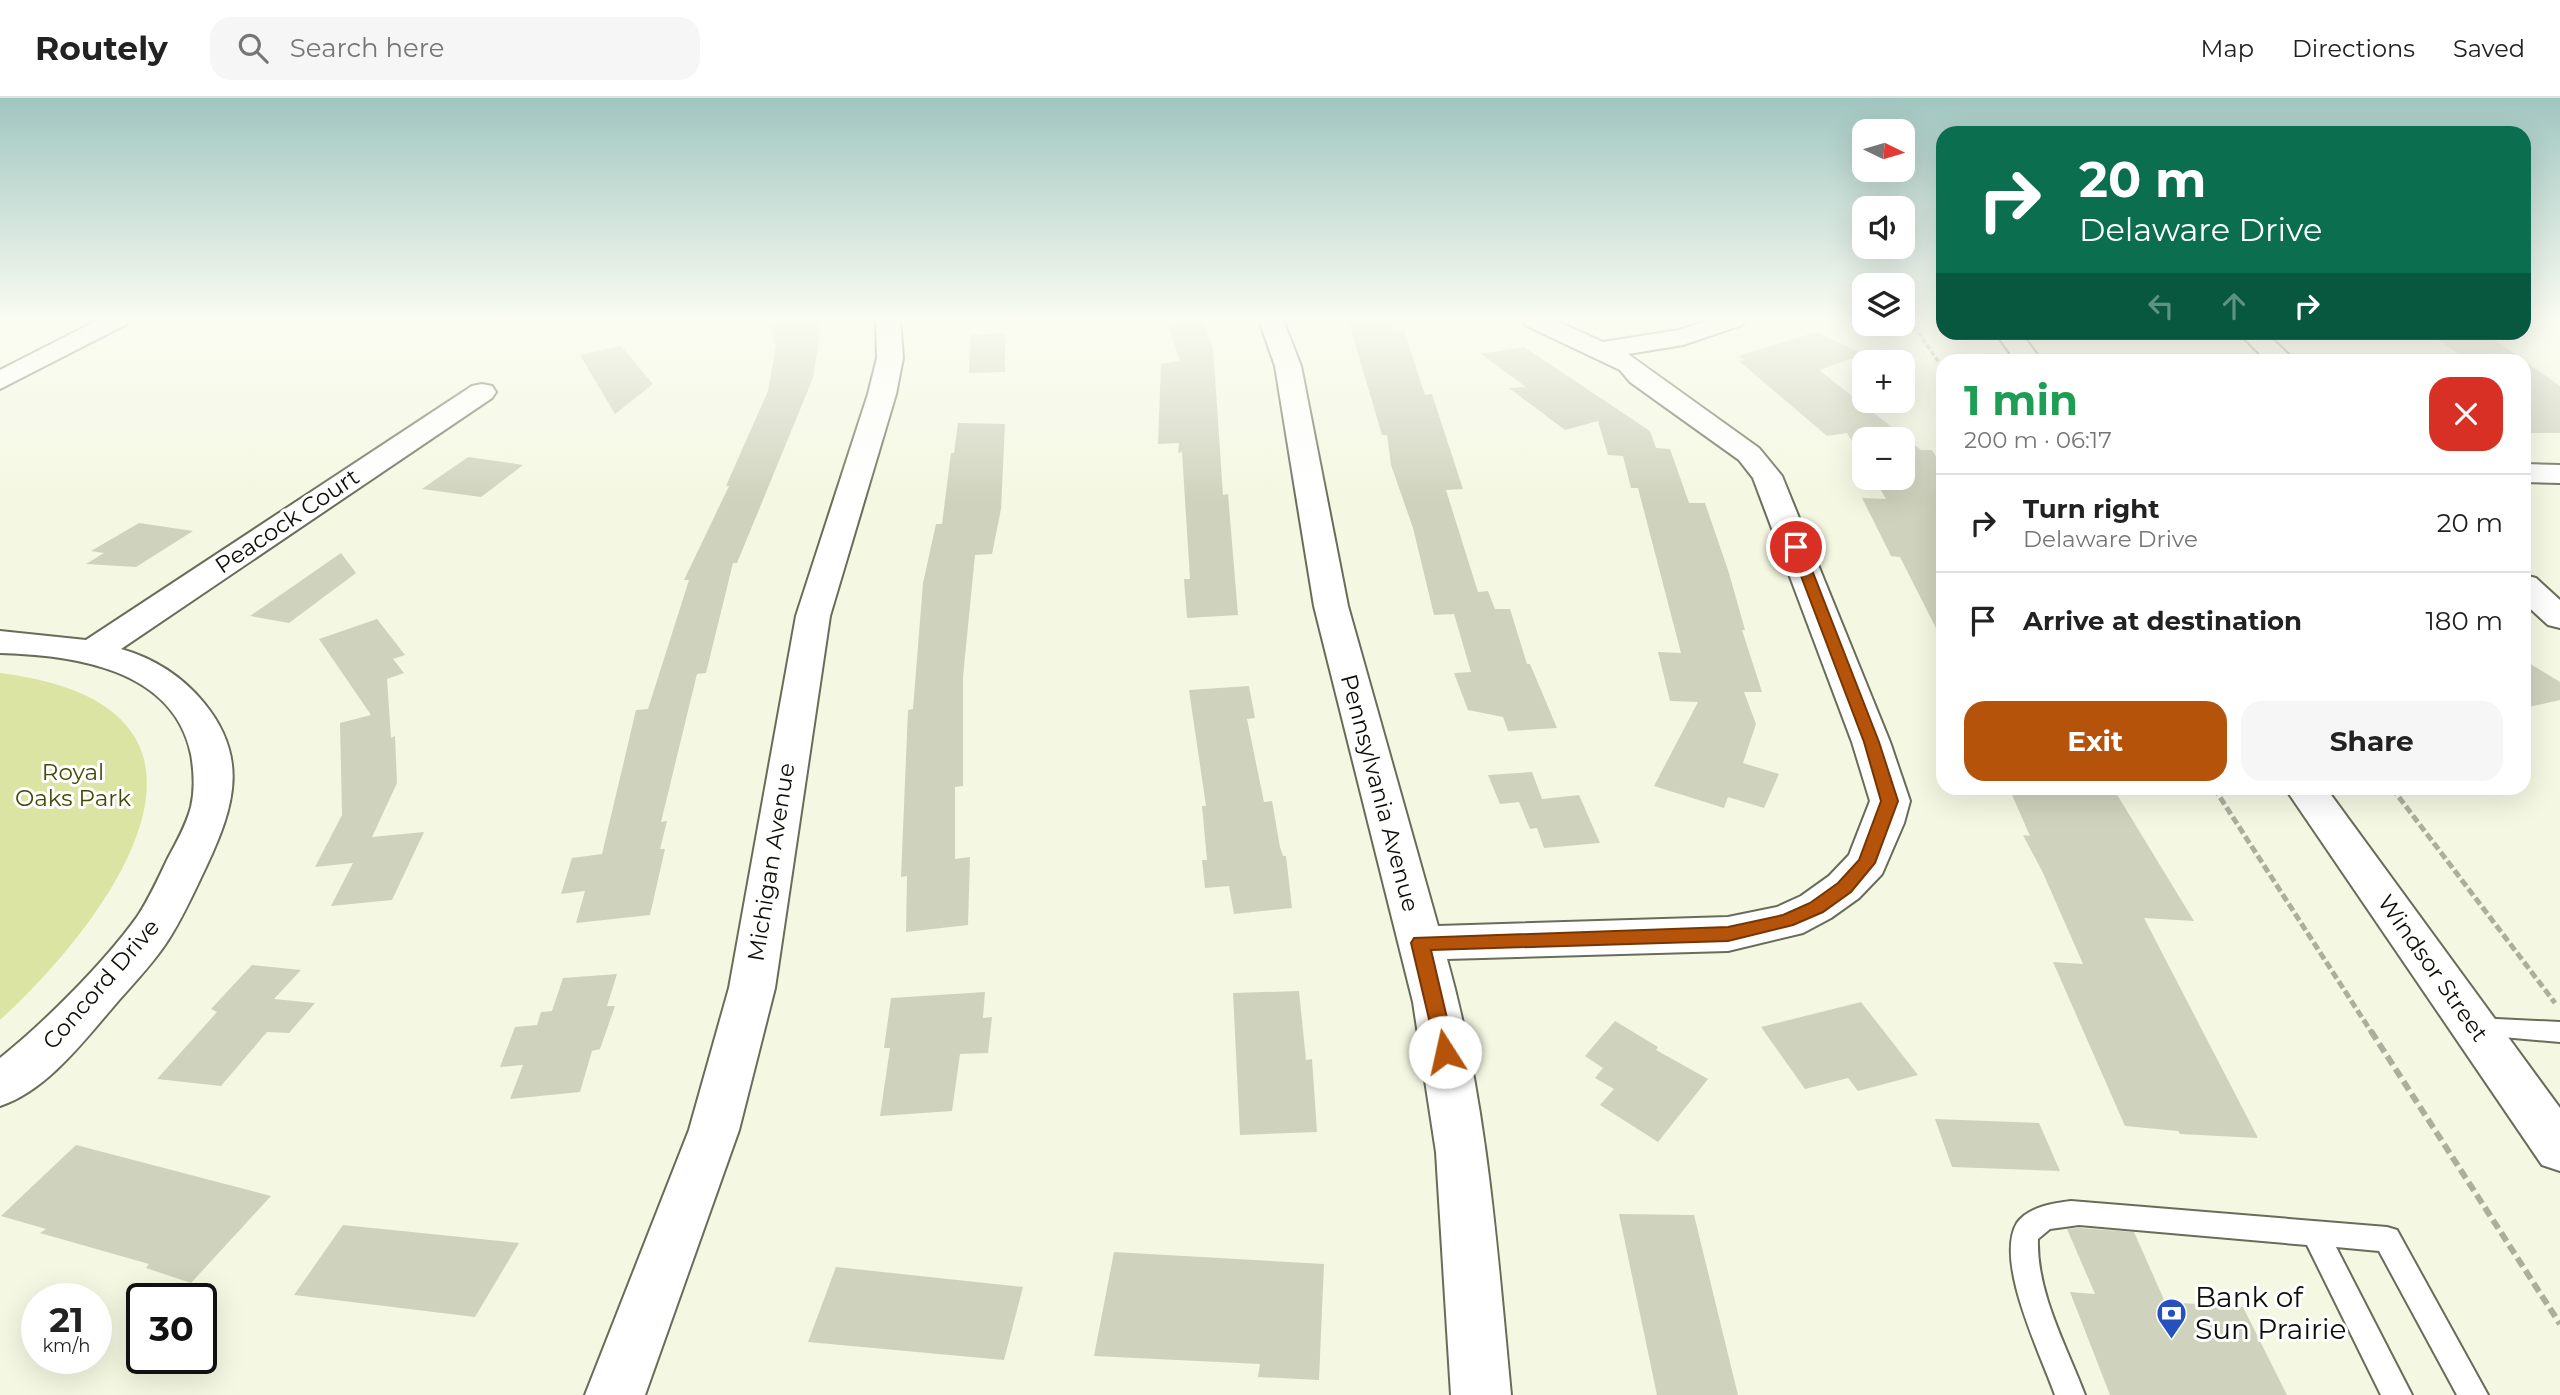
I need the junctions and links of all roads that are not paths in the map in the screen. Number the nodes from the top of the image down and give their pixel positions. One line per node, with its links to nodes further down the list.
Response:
1 (885, 381): 18 (street, Michigan Avenue)
2 (1291, 381): 12 (street, Pennsylvania Avenue)
3 (1645, 381): 12 (street)
4 (482, 392): 10 (street, Peacock Court)
5 (2531, 473): 6 (street)
6 (2560, 474)
7 (2531, 591): 8 (street)
8 (2560, 618)
9 (0, 642): 10 (street, Concord Drive)
10 (92, 652): 15 (street, Concord Drive)
11 (2310, 795): 13 (street, Windsor Street)
12 (1420, 943): 19 (street, Pennsylvania Avenue)
13 (2475, 1027): 14 (lane); 16 (street, Windsor Street)
14 (2560, 1032)
15 (0, 1086)
16 (2560, 1149)
17 (2315, 1233): 20 (lane); 21 (lane); 22 (lane)
18 (615, 1395)
19 (1481, 1395)
20 (2070, 1395)
21 (2398, 1395)
22 (2473, 1395)

